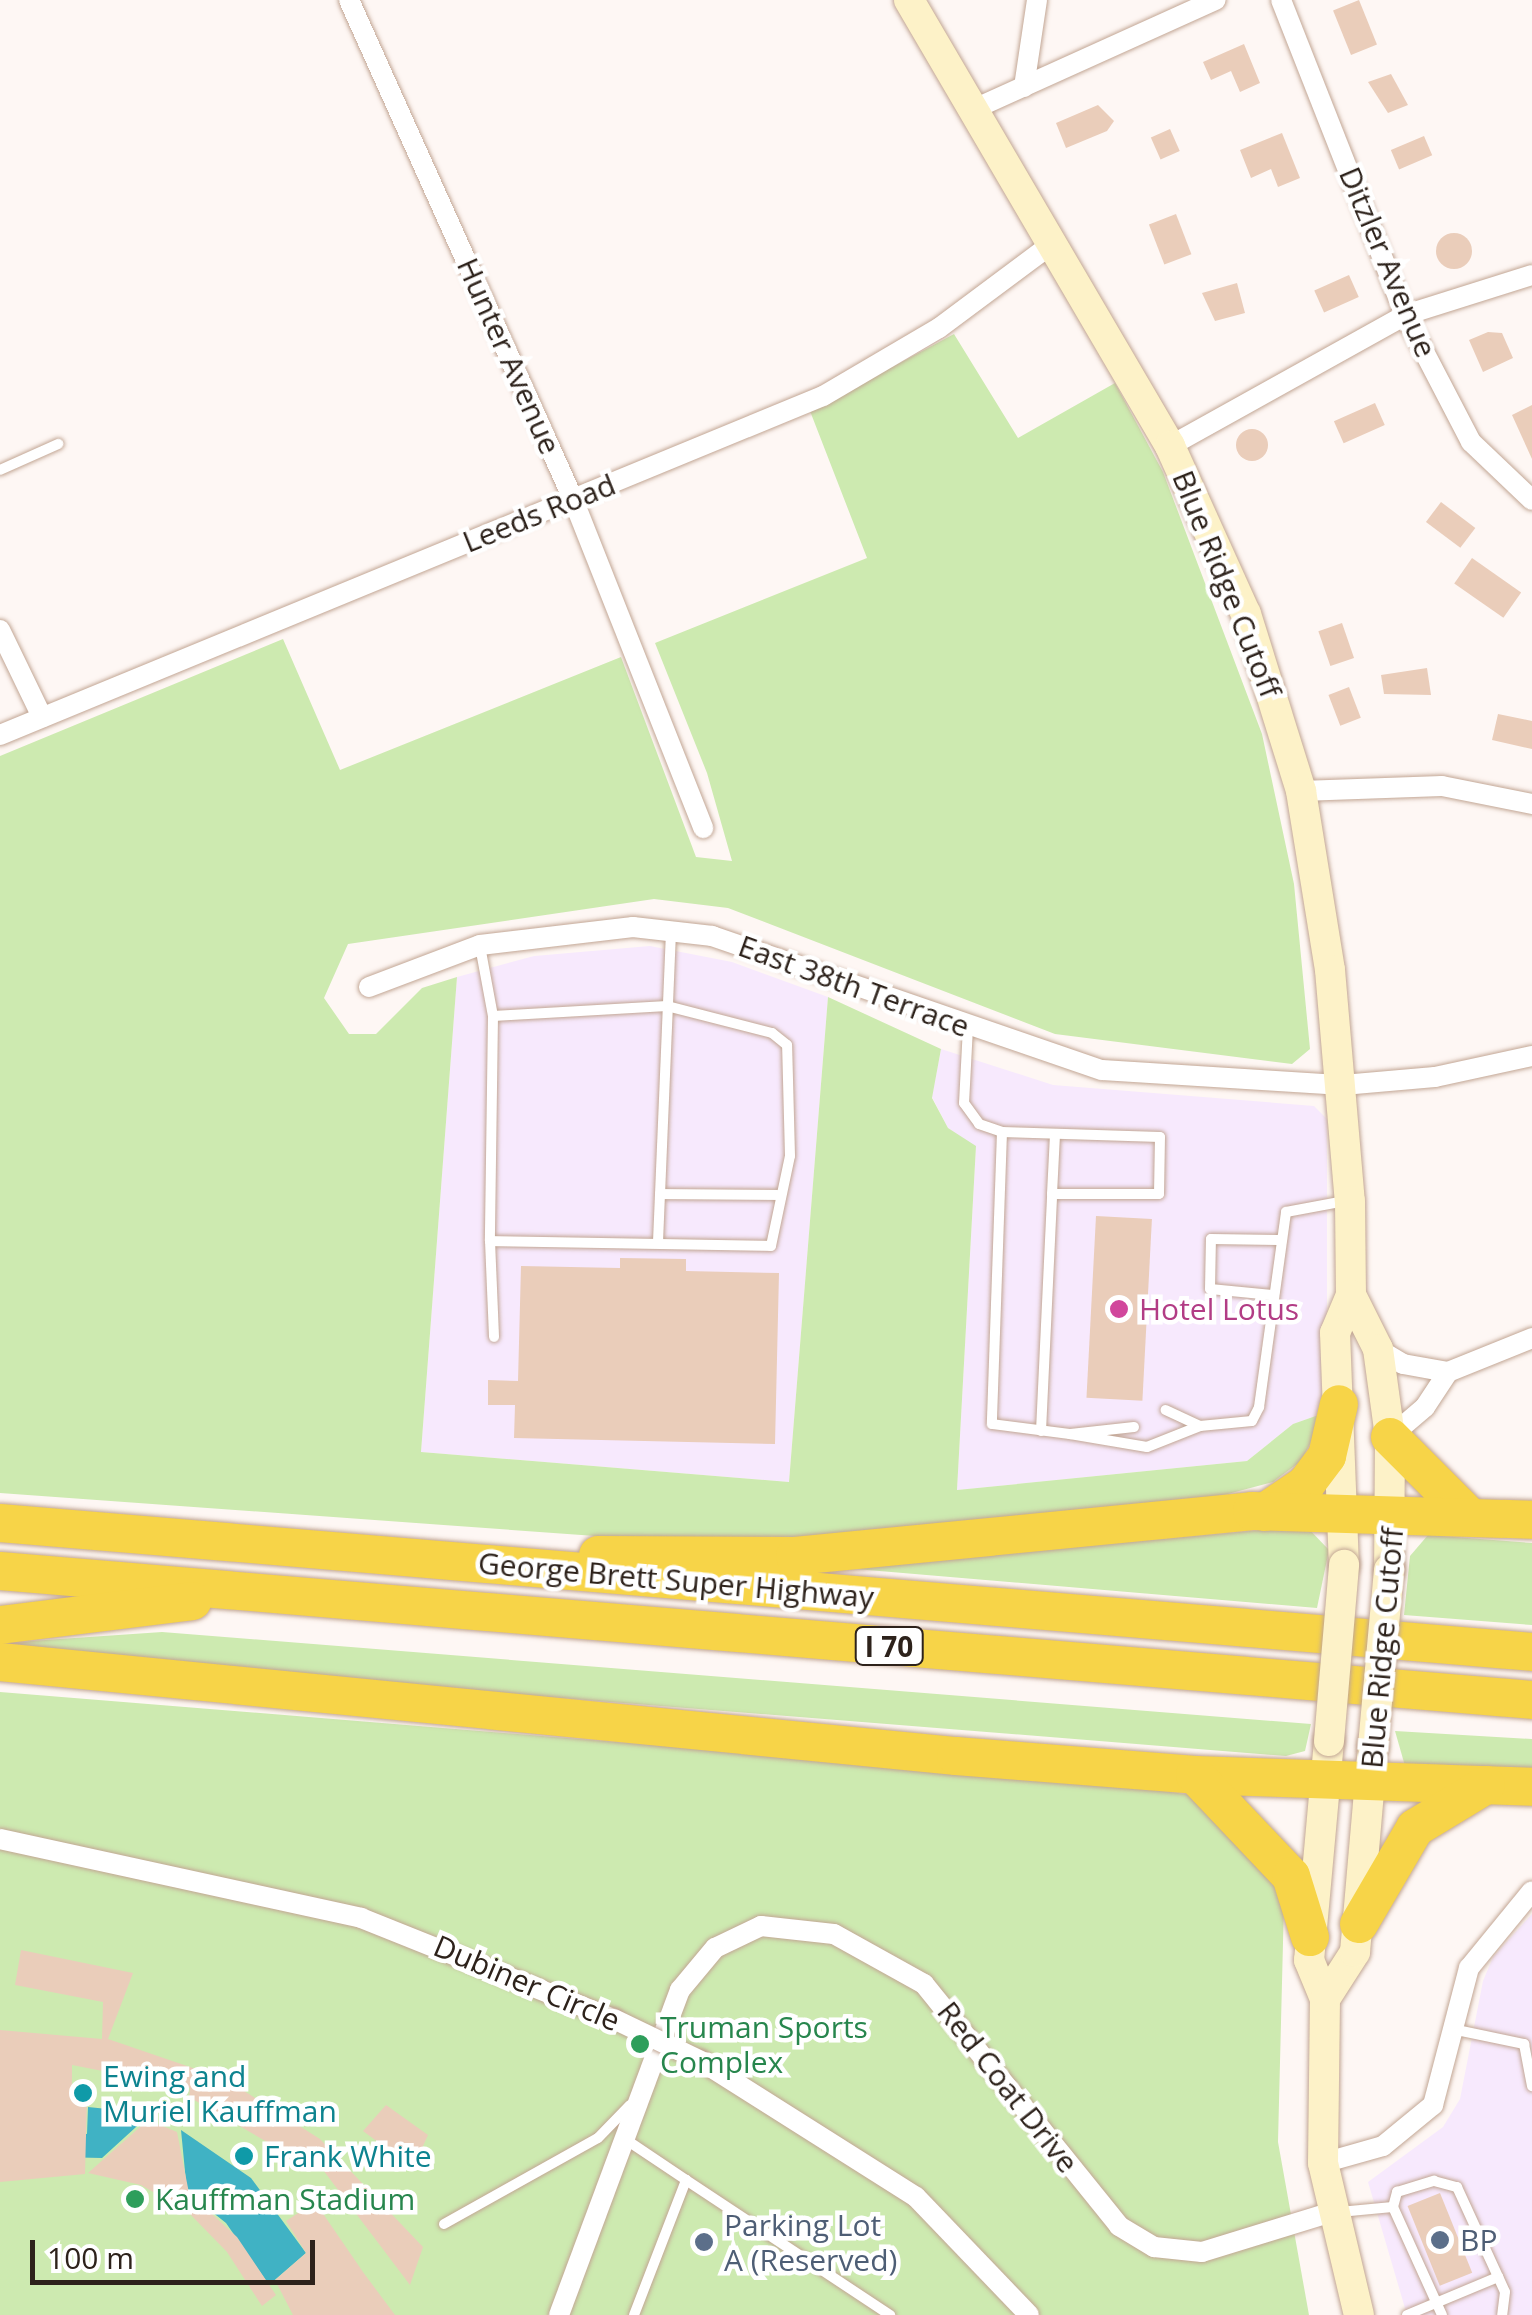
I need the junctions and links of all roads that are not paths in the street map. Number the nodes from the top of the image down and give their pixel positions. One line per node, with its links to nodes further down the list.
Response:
1 (350, 0): 14 (street, Hunter Avenue)
2 (909, 0): 7 (main road, Blue Ridge Cutoff)
3 (1037, 0): 6 (street)
4 (1215, 0): 6 (street)
5 (1281, 0): 10 (street, Ditzler Avenue)
6 (1024, 87): 7 (street)
7 (974, 110): 8 (main road, Blue Ridge Cutoff)
8 (1053, 243): 12 (main road, Blue Ridge Cutoff); 14 (street, Leeds Road)
9 (1528, 279): 10 (street)
10 (1405, 315): 12 (street); 15 (street, Ditzler Avenue)
11 (58, 444): 13 (lane)
12 (1170, 446): 19 (main road, Blue Ridge Cutoff)
13 (0, 470)
14 (574, 499): 17 (street, Leeds Road); 21 (street, Hunter Avenue)
15 (1532, 500)
16 (0, 630): 17 (street)
17 (42, 717): 18 (street, Leeds Road)
18 (0, 734)
19 (1301, 790): 20 (street); 29 (main road, Blue Ridge Cutoff)
20 (1532, 804)
21 (703, 828)
22 (671, 932): 23 (street, East 38th Terrace); 25 (lane); 27 (street, East 38th Terrace)
23 (480, 945): 24 (street, East 38th Terrace); 26 (lane)
24 (369, 987)
25 (667, 1006): 26 (lane); 32 (lane); 34 (lane)
26 (492, 1016): 37 (lane)
27 (968, 1027): 29 (street, East 38th Terrace); 30 (lane)
28 (1532, 1056): 29 (street, East 38th Terrace)
29 (1342, 1085): 35 (main road, Blue Ridge Cutoff)
30 (1002, 1132): 31 (lane); 49 (lane)
31 (1055, 1134): 33 (lane); 33 (lane)
32 (660, 1194): 34 (lane); 38 (lane)
33 (1052, 1194): 49 (lane)
34 (776, 1195): 38 (lane)
35 (1350, 1200): 36 (lane); 39 (main road, Blue Ridge Cutoff)
36 (1278, 1240): 40 (lane); 40 (lane)
37 (490, 1241): 38 (lane); 41 (lane)
38 (658, 1242)
39 (1351, 1294): 43 (main road, Blue Ridge Cutoff); 45 (main road, Blue Ridge Cutoff)
40 (1272, 1295): 47 (lane)
41 (494, 1337)
42 (1532, 1338): 44 (street)
43 (1378, 1349): 44 (street); 51 (main road, Blue Ridge Cutoff)
44 (1448, 1372): 51 (street)
45 (1339, 1404): 52 (highway); 55 (main road, Blue Ridge Cutoff)
46 (1166, 1410): 47 (lane)
47 (1200, 1426): 50 (lane)
48 (1134, 1427): 50 (lane)
49 (1041, 1430): 50 (lane)
50 (1070, 1434)
51 (1390, 1437): 53 (highway); 54 (main road, Blue Ridge Cutoff)
52 (1265, 1512): 55 (highway); 58 (highway)
53 (1466, 1512): 54 (highway); 56 (highway)
54 (1395, 1514): 55 (highway); 66 (main road, Blue Ridge Cutoff, bridge)
55 (1346, 1515): 65 (main road, Blue Ridge Cutoff, bridge)
56 (1532, 1520)
57 (0, 1523): 58 (highway, George Brett Super Highway / I 70)
58 (489, 1564): 62 (highway, George Brett Super Highway / I 70)
59 (0, 1572): 60 (highway, George Brett Super Highway / I 70)
60 (245, 1592): 61 (highway); 64 (highway, George Brett Super Highway / I 70)
61 (0, 1625)
62 (1532, 1652)
63 (0, 1662): 67 (highway)
64 (1532, 1700)
65 (1327, 1759): 66 (highway); 67 (highway); 73 (main road, Blue Ridge Cutoff)
66 (1372, 1763): 68 (highway); 72 (main road, Blue Ridge Cutoff)
67 (1195, 1776): 73 (highway)
68 (1486, 1784): 69 (highway); 72 (highway)
69 (1532, 1787)
70 (0, 1839): 91 (street, Dubiner Circle, bridge)
71 (1532, 1891): 75 (street)
72 (1359, 1924): 74 (main road, Blue Ridge Cutoff)
73 (1310, 1937): 74 (main road, Blue Ridge Cutoff)
74 (1324, 1999): 80 (main road, Blue Ridge Cutoff)
75 (1452, 2029): 76 (lane); 80 (street)
76 (1529, 2046): 78 (lane)
77 (647, 2079): 79 (street, Red Coat Drive); 83 (street, Red Coat Drive); 84 (lane)
78 (1532, 2086)
79 (625, 2140): 81 (lane); 88 (street, Red Coat Drive)
80 (1324, 2163): 83 (main road, Blue Ridge Cutoff)
81 (686, 2180): 89 (lane); 90 (lane)
82 (1393, 2207): 83 (lane); 85 (lane); 86 (lane)
83 (1332, 2212): 87 (main road, Blue Ridge Cutoff)
84 (444, 2224)
85 (1498, 2277): 86 (lane); 94 (lane)
86 (1436, 2302): 92 (lane); 93 (lane)
87 (1353, 2310)
88 (559, 2315)
89 (634, 2315)
90 (890, 2315)
91 (1029, 2315)
92 (1407, 2315)
93 (1442, 2315)
94 (1502, 2315)

